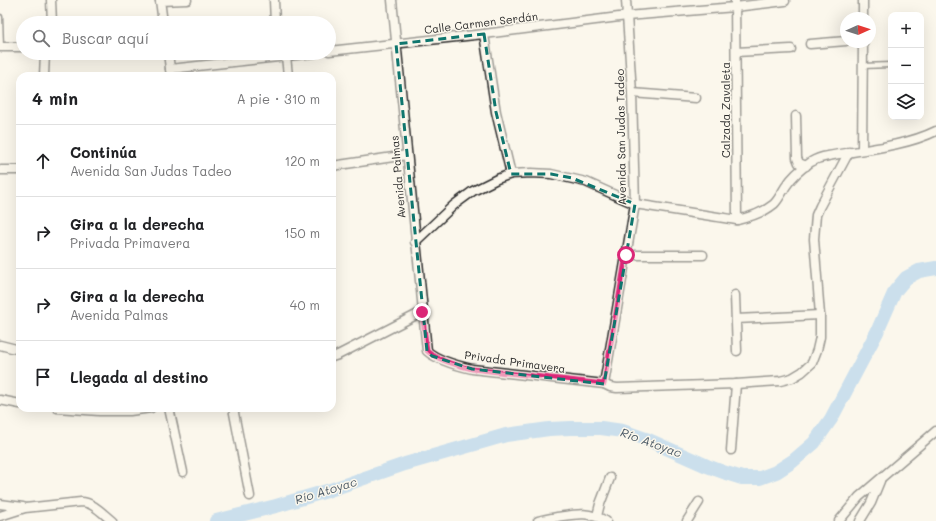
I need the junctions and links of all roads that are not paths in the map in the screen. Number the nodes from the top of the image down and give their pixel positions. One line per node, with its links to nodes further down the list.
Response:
1 (51, 0): 11 (street)
2 (187, 0): 8 (street)
3 (274, 0): 13 (street)
4 (392, 0): 18 (street, Avenida Palmas)
5 (626, 0): 14 (street, Avenida San Judas Tadeo)
6 (785, 0): 9 (street, Calle Carmen Serdán)
7 (863, 0): 10 (street)
8 (160, 1): 12 (street)
9 (735, 4): 14 (street, Calle Carmen Serdán); 25 (street, Calzada Zavaleta)
10 (863, 12)
11 (52, 16)
12 (162, 16)
13 (275, 16)
14 (627, 16): 16 (street, Calle Carmen Serdán); 36 (street, Avenida San Judas Tadeo)
15 (0, 17): 20 (lane)
16 (484, 34): 18 (street, Calle Carmen Serdán); 47 (street)
17 (840, 42): 19 (street)
18 (396, 44): 24 (street, Calle Carmen Serdán); 42 (street, Avenida Palmas)
19 (810, 44)
20 (0, 47): 21 (street)
21 (16, 47)
22 (863, 48): 31 (street)
23 (791, 49): 25 (street)
24 (336, 50)
25 (736, 52): 49 (street, Calzada Zavaleta)
26 (45, 60): 32 (street)
27 (169, 60): 33 (street)
28 (259, 60): 34 (street)
29 (286, 60): 35 (street)
30 (888, 65): 31 (lane)
31 (862, 66): 40 (street)
32 (44, 72)
33 (170, 72)
34 (177, 72)
35 (288, 72)
36 (632, 93): 37 (street); 48 (street, Avenida San Judas Tadeo)
37 (696, 98)
38 (796, 116): 44 (street)
39 (936, 131): 40 (street)
40 (862, 150): 41 (street)
41 (849, 152): 44 (street); 55 (street, Privada Primavera)
42 (407, 155): 43 (street); 50 (street, Avenida Palmas)
43 (336, 165)
44 (806, 166): 49 (street)
45 (0, 170): 46 (street)
46 (16, 170)
47 (511, 174): 48 (street); 50 (street)
48 (634, 204): 49 (street); 51 (street, Avenida San Judas Tadeo)
49 (738, 220)
50 (415, 242): 54 (street, Avenida Palmas)
51 (626, 255): 52 (street); 63 (street, Avenida San Judas Tadeo)
52 (703, 255)
53 (735, 295): 56 (street)
54 (422, 312): 59 (street, Avenida Palmas); 61 (street)
55 (820, 315): 56 (street); 62 (street, Privada Primavera)
56 (736, 319): 60 (street)
57 (0, 345): 58 (street)
58 (16, 349)
59 (427, 351): 63 (street, Privada Primavera)
60 (737, 351)
61 (336, 356)
62 (736, 384): 63 (street, Privada Primavera); 69 (street)
63 (607, 386)
64 (0, 400): 65 (street)
65 (16, 403)
66 (169, 412): 70 (street)
67 (233, 412): 73 (street)
68 (936, 431): 72 (street)
69 (731, 450)
70 (183, 472)
71 (610, 478): 78 (street)
72 (881, 478): 83 (street); 84 (street)
73 (250, 496)
74 (699, 502): 82 (street)
75 (0, 504): 76 (street)
76 (25, 508): 77 (street); 79 (street)
77 (0, 516)
78 (597, 516): 80 (street); 81 (street)
79 (112, 521)
80 (538, 521)
81 (606, 521)
82 (687, 521)
83 (839, 521)
84 (860, 521)

